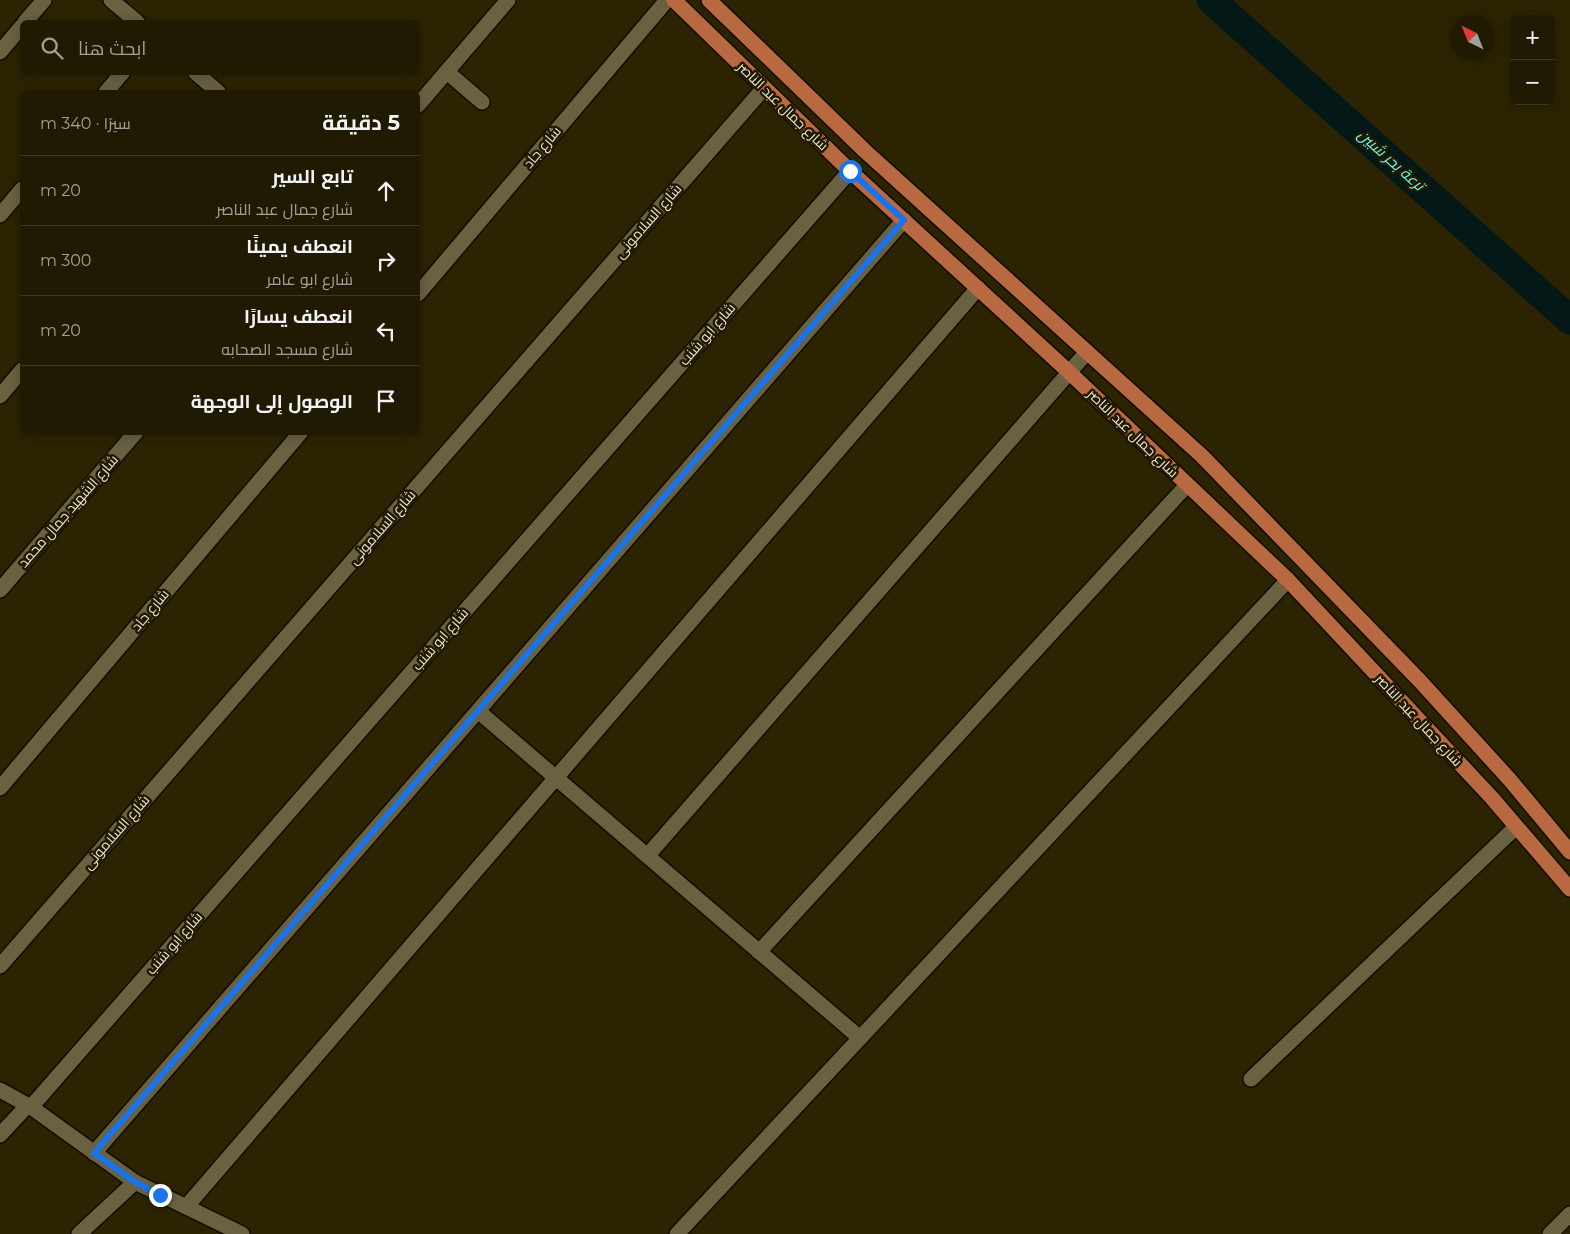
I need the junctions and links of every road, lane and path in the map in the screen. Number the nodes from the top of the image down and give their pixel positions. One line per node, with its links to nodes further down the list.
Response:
1 (44, 0): 7 (street)
2 (111, 0): 8 (street)
3 (508, 0): 11 (street)
4 (667, 0): 24 (street, شارع جاد)
5 (674, 0): 14 (main road, شارع جمال عبد الناصر)
6 (709, 0): 25 (main road, شارع جمال عبد الناصر)
7 (27, 20)
8 (135, 20)
9 (20, 28): 10 (street)
10 (0, 52)
11 (446, 72): 17 (street); 18 (street)
12 (120, 75): 15 (street)
13 (198, 75): 16 (street)
14 (764, 88): 19 (main road, شارع جمال عبد الناصر); 42 (street, شارع السلامونى)
15 (108, 90)
16 (216, 90)
17 (482, 102)
18 (420, 103)
19 (850, 171): 22 (main road, شارع جمال عبد الناصر); 46 (street, شارع ابو شنب)
20 (20, 191): 21 (street)
21 (0, 215)
22 (904, 220): 23 (main road, شارع جمال عبد الناصر); 34 (street)
23 (978, 288): 27 (main road, شارع جمال عبد الناصر); 35 (street)
24 (420, 292)
25 (1087, 352): 27 (street); 38 (main road, شارع جمال عبد الناصر)
26 (20, 372): 28 (street)
27 (1069, 372): 31 (main road, شارع جمال عبد الناصر); 39 (street)
28 (0, 396)
29 (133, 435): 33 (street, شارع الشهيد جمال محمد)
30 (298, 435): 36 (street, شارع جاد)
31 (1187, 485): 32 (main road, شارع جمال عبد الناصر); 41 (street)
32 (1288, 580): 37 (main road, شارع جمال عبد الناصر); 43 (street)
33 (0, 590)
34 (478, 711): 35 (street); 48 (street)
35 (557, 777): 39 (street); 50 (street)
36 (0, 788)
37 (1516, 827): 40 (main road, شارع جمال عبد الناصر); 44 (street)
38 (1570, 852)
39 (648, 855): 41 (street)
40 (1570, 889)
41 (759, 952): 43 (street)
42 (0, 966)
43 (860, 1038): 54 (street)
44 (1251, 1079)
45 (0, 1090): 46 (street)
46 (29, 1106): 47 (street, شارع ابو شنب); 48 (street)
47 (0, 1135)
48 (94, 1153): 49 (street)
49 (135, 1182): 50 (street); 52 (street)
50 (186, 1207): 53 (street)
51 (1570, 1214): 55 (street)
52 (79, 1234)
53 (242, 1234)
54 (677, 1234)
55 (1550, 1234)

